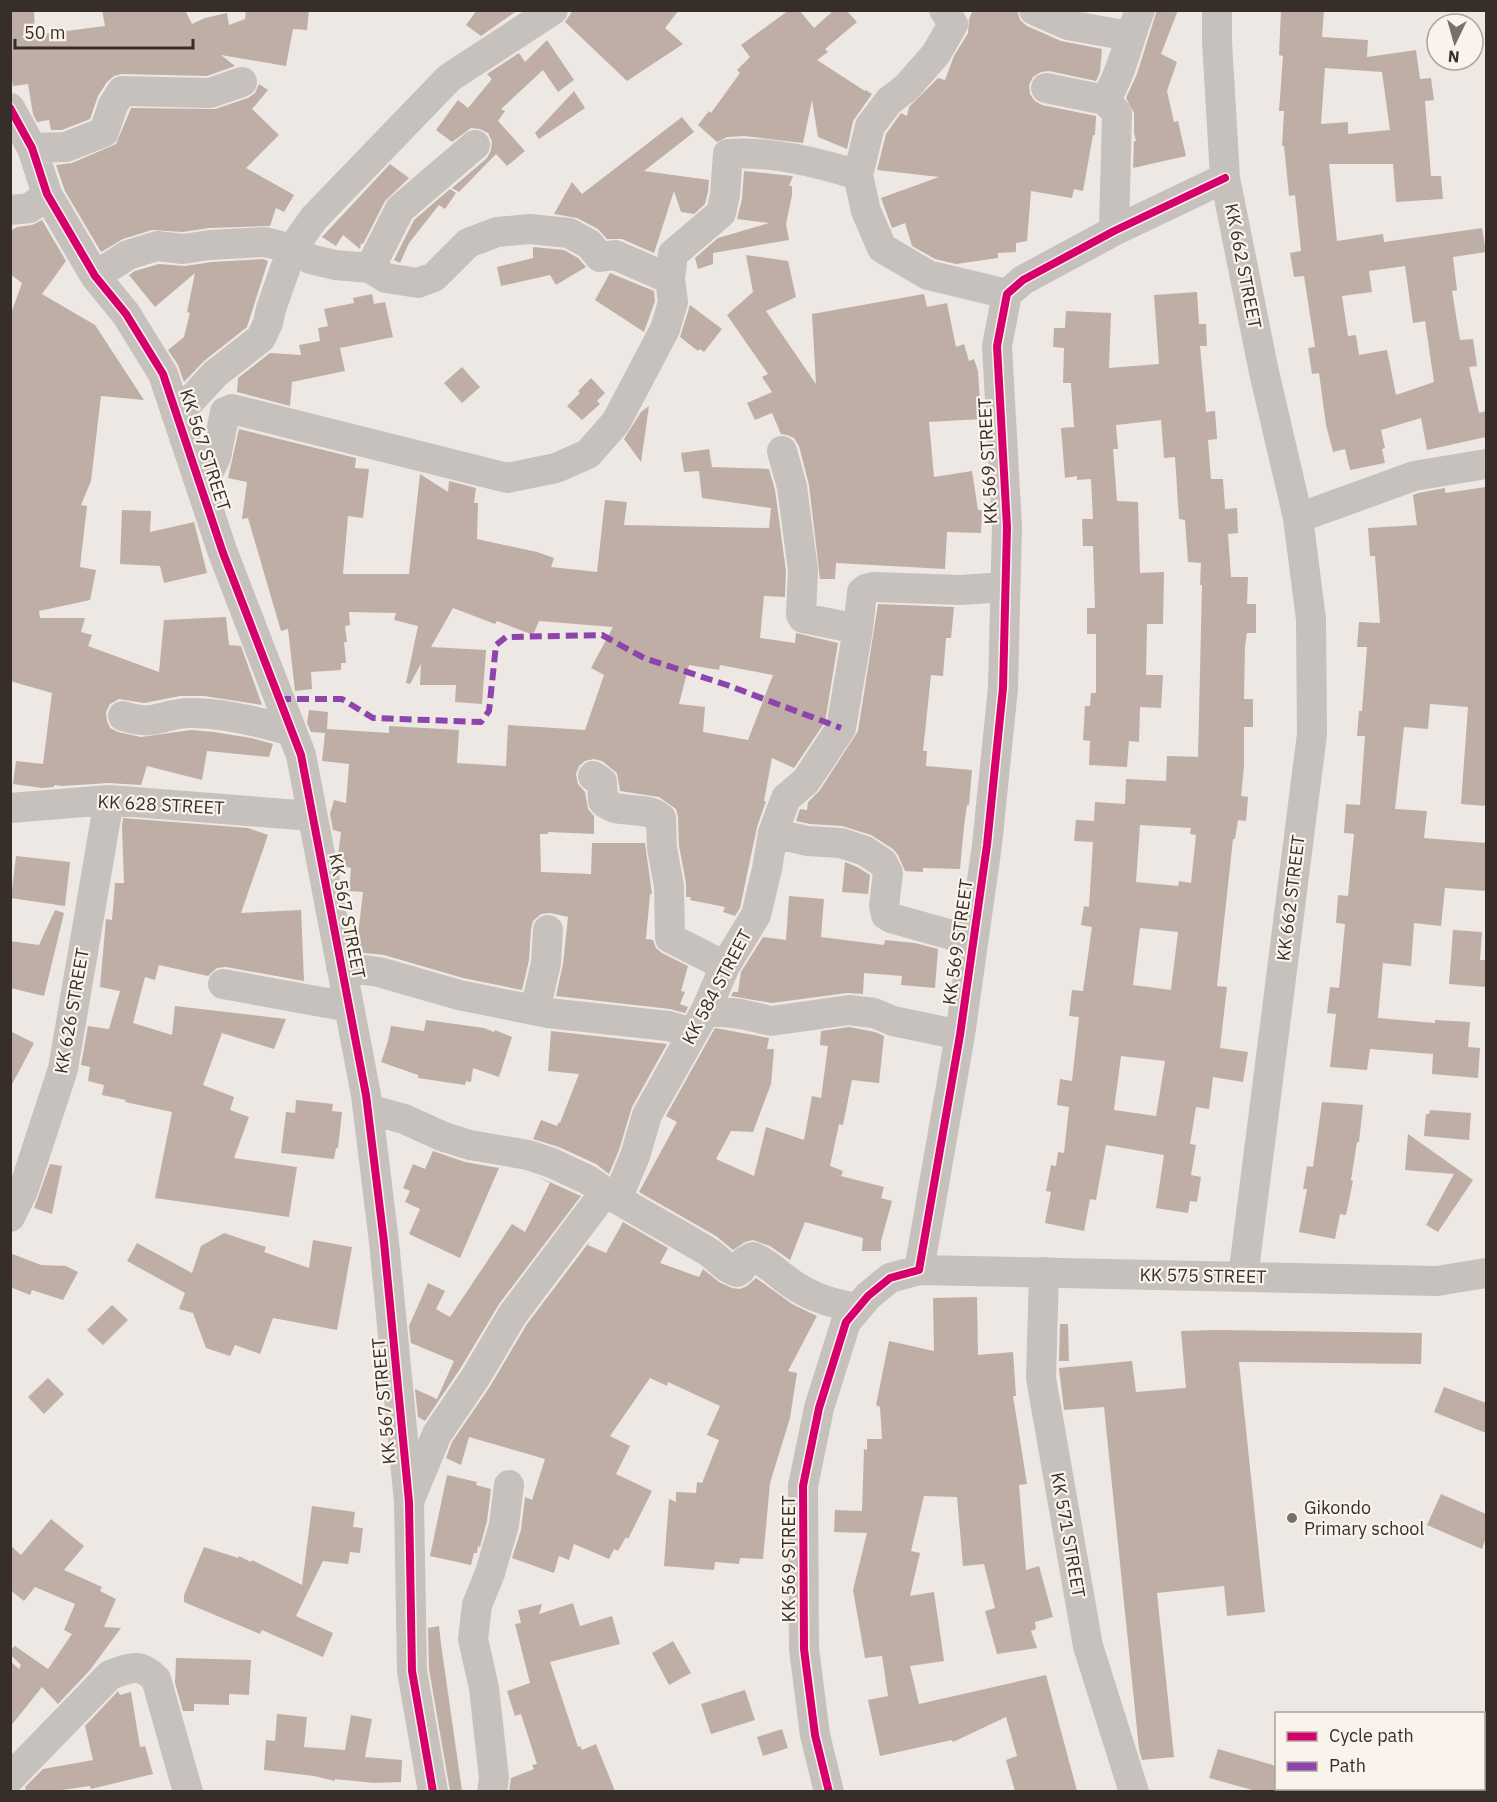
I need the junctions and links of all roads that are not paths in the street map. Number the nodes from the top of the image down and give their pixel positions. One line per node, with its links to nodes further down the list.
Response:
1 (554, 10): 17 (street)
2 (944, 10): 12 (street)
3 (1034, 10): 5 (street)
4 (1217, 10): 13 (street, KK 662 STREET)
5 (1135, 23): 8 (street)
6 (242, 82): 11 (street)
7 (1046, 87): 8 (street)
8 (1105, 100): 16 (street)
9 (10, 108): 11 (street, KK 567 STREET)
10 (475, 145): 18 (street)
11 (32, 148): 14 (street, KK 567 STREET)
12 (858, 175): 20 (street); 21 (street)
13 (1225, 177): 16 (street); 26 (street, KK 662 STREET)
14 (47, 194): 15 (street); 19 (street, KK 567 STREET)
15 (10, 210)
16 (1114, 231): 21 (street)
17 (292, 249): 18 (street); 19 (street); 22 (street)
18 (370, 268): 20 (street)
19 (95, 276): 22 (street, KK 567 STREET)
20 (671, 291): 25 (street)
21 (1007, 294): 27 (street, KK 569 STREET)
22 (174, 406): 25 (street, KK 567 STREET)
23 (782, 452): 28 (street)
24 (1486, 464): 26 (street)
25 (201, 487): 30 (street, KK 567 STREET)
26 (1298, 518): 51 (street, KK 662 STREET)
27 (1005, 587): 28 (street, KK 584 STREET); 37 (street, KK 569 STREET)
28 (858, 629): 35 (street, KK 584 STREET)
29 (123, 716): 30 (street)
30 (291, 731): 34 (street, KK 567 STREET)
31 (593, 776): 38 (street)
32 (109, 800): 33 (street, KK 628 STREET); 34 (street, KK 628 STREET); 47 (street, KK 626 STREET)
33 (10, 808)
34 (312, 816): 39 (street, KK 567 STREET)
35 (772, 833): 37 (street); 38 (street, KK 584 STREET)
36 (548, 930): 42 (street)
37 (973, 940): 44 (street, KK 569 STREET)
38 (725, 966): 43 (street, KK 584 STREET)
39 (341, 967): 41 (street, KK 567 STREET); 42 (street)
40 (223, 984): 41 (street)
41 (350, 1007): 45 (street, KK 567 STREET)
42 (535, 1010): 43 (street)
43 (699, 1022): 44 (street); 46 (street, KK 584 STREET)
44 (960, 1035): 48 (street, KK 569 STREET)
45 (368, 1109): 46 (street); 54 (street, KK 567 STREET)
46 (611, 1195): 52 (street); 54 (street, KK 584 STREET)
47 (10, 1216)
48 (919, 1270): 49 (street, KK 575 STREET); 52 (street, KK 569 STREET)
49 (1044, 1272): 51 (street, KK 575 STREET); 60 (street, KK 571 STREET)
50 (1486, 1273): 51 (street, KK 575 STREET)
51 (1243, 1277)
52 (857, 1308): 59 (street, KK 569 STREET)
53 (508, 1485): 58 (street)
54 (409, 1502): 57 (street, KK 567 STREET)
55 (10, 1778): 56 (street)
56 (188, 1791)
57 (433, 1791)
58 (492, 1791)
59 (829, 1791)
60 (1134, 1791)

